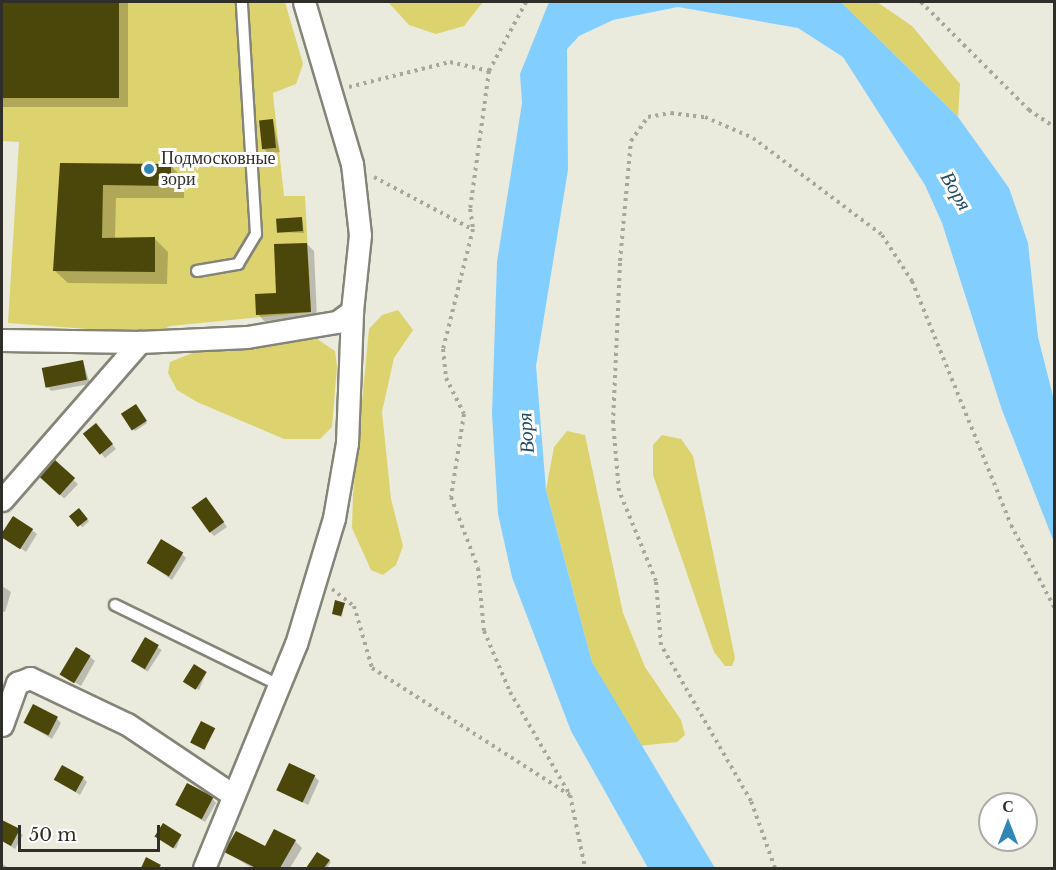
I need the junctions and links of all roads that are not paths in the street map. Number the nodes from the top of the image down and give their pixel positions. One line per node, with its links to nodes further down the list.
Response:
1 (242, 2): 3 (lane)
2 (304, 2): 4 (street)
3 (197, 271)
4 (352, 311): 6 (street); 9 (street)
5 (2, 340): 6 (street)
6 (140, 342): 7 (street)
7 (2, 500)
8 (115, 605): 9 (lane)
9 (279, 685): 11 (street)
10 (2, 725): 11 (street)
11 (233, 795): 12 (street)
12 (204, 868)

